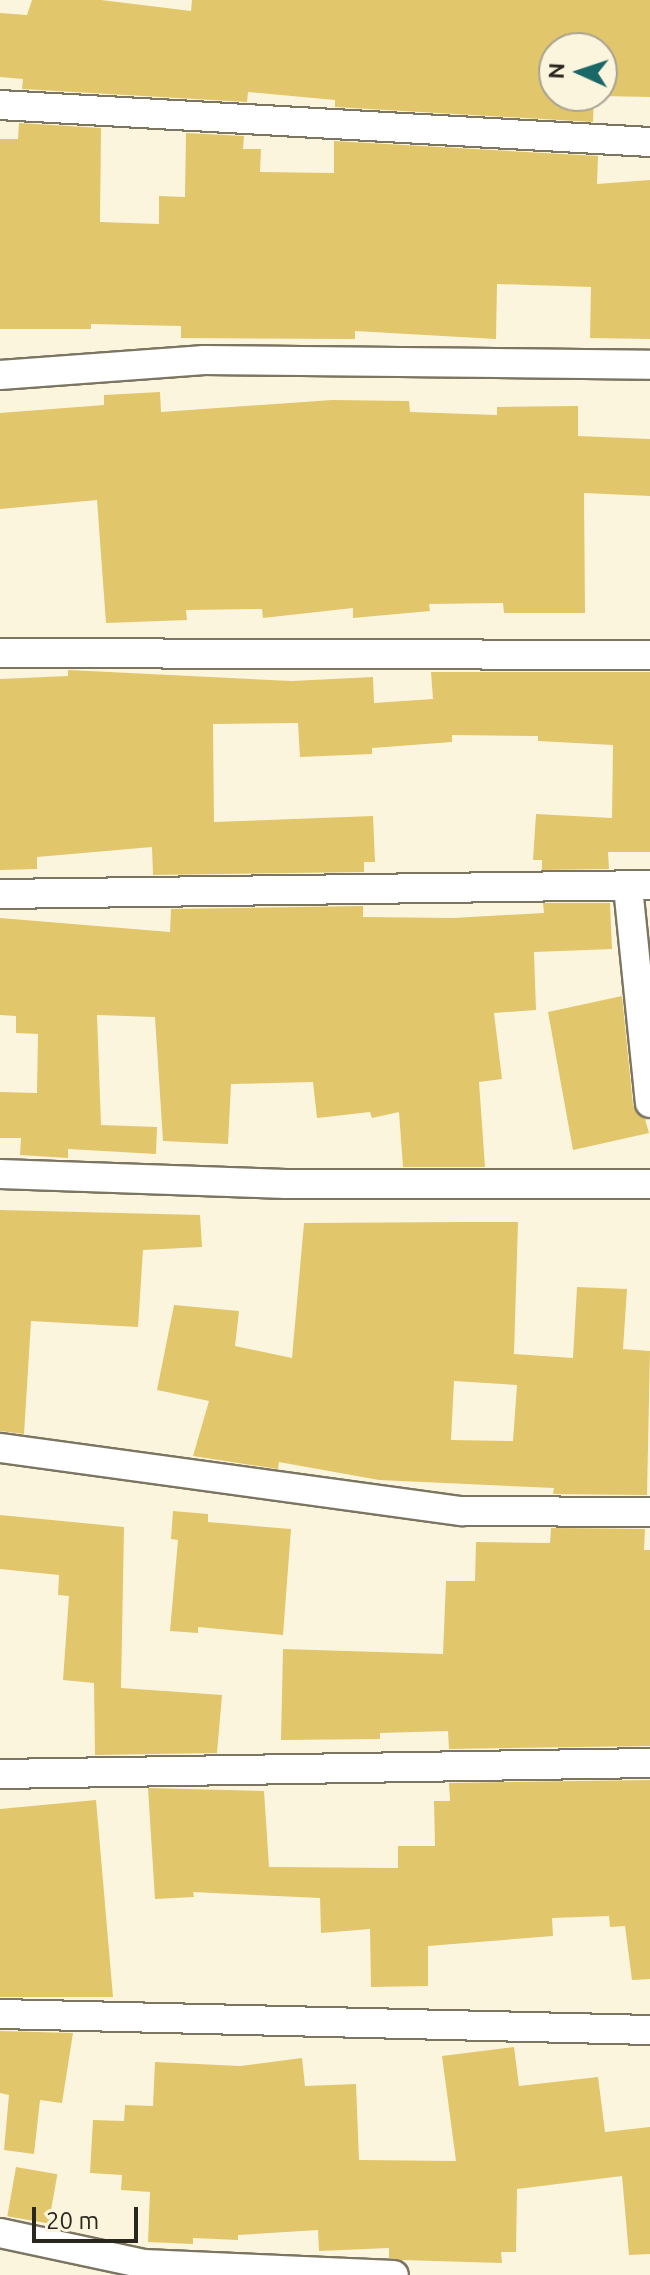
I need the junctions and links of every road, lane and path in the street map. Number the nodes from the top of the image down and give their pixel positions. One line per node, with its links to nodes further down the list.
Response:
1 (0, 105): 2 (street)
2 (650, 142)
3 (650, 365): 4 (street)
4 (0, 375)
5 (0, 653): 6 (street)
6 (650, 655)
7 (639, 886): 8 (street); 9 (street)
8 (0, 894)
9 (650, 1103)
10 (0, 1174): 11 (street)
11 (650, 1184)
12 (0, 1448): 13 (street)
13 (650, 1512)
14 (650, 1763): 15 (street)
15 (0, 1774)
16 (0, 2014): 17 (street)
17 (650, 2030)
18 (0, 2233): 19 (street)
19 (394, 2275)

